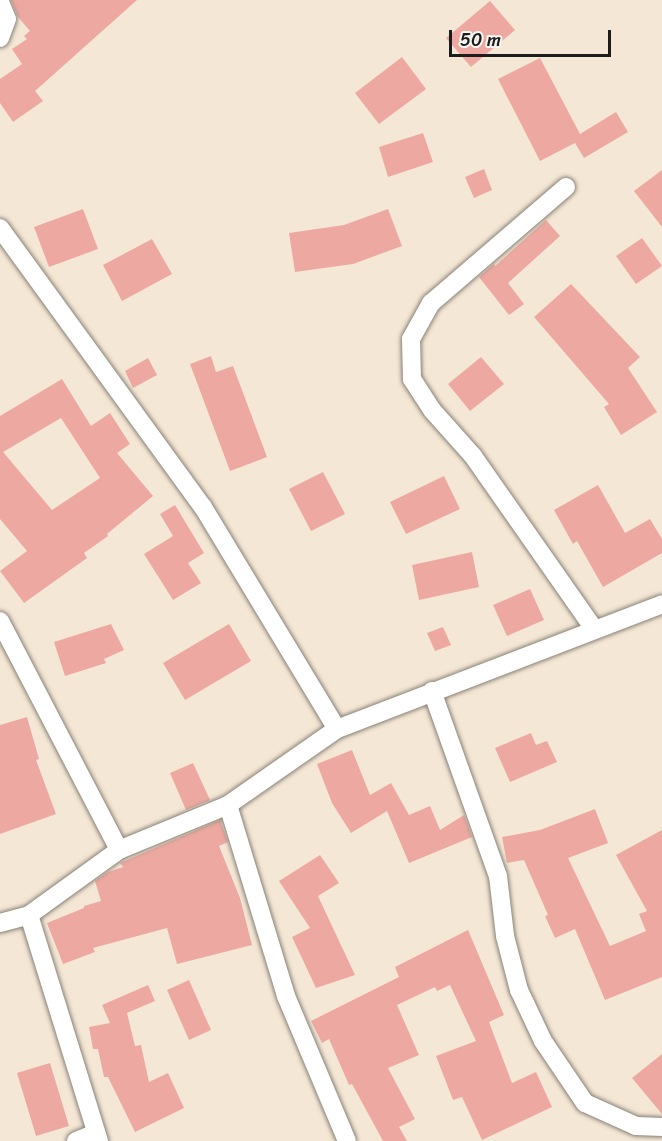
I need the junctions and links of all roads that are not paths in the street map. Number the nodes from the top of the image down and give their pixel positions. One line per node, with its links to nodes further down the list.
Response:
1 (0, 2): 2 (street)
2 (0, 38)
3 (566, 187): 6 (street)
4 (0, 228): 9 (street)
5 (662, 604): 6 (street)
6 (594, 629): 8 (street)
7 (3, 632): 11 (street)
8 (432, 691): 9 (street); 15 (street)
9 (337, 729): 10 (street)
10 (228, 805): 11 (street); 18 (street)
11 (119, 850): 12 (street)
12 (29, 915): 13 (street); 16 (street)
13 (0, 923)
14 (662, 1127): 15 (street)
15 (638, 1133)
16 (97, 1137): 17 (street)
17 (76, 1141)
18 (347, 1141)

